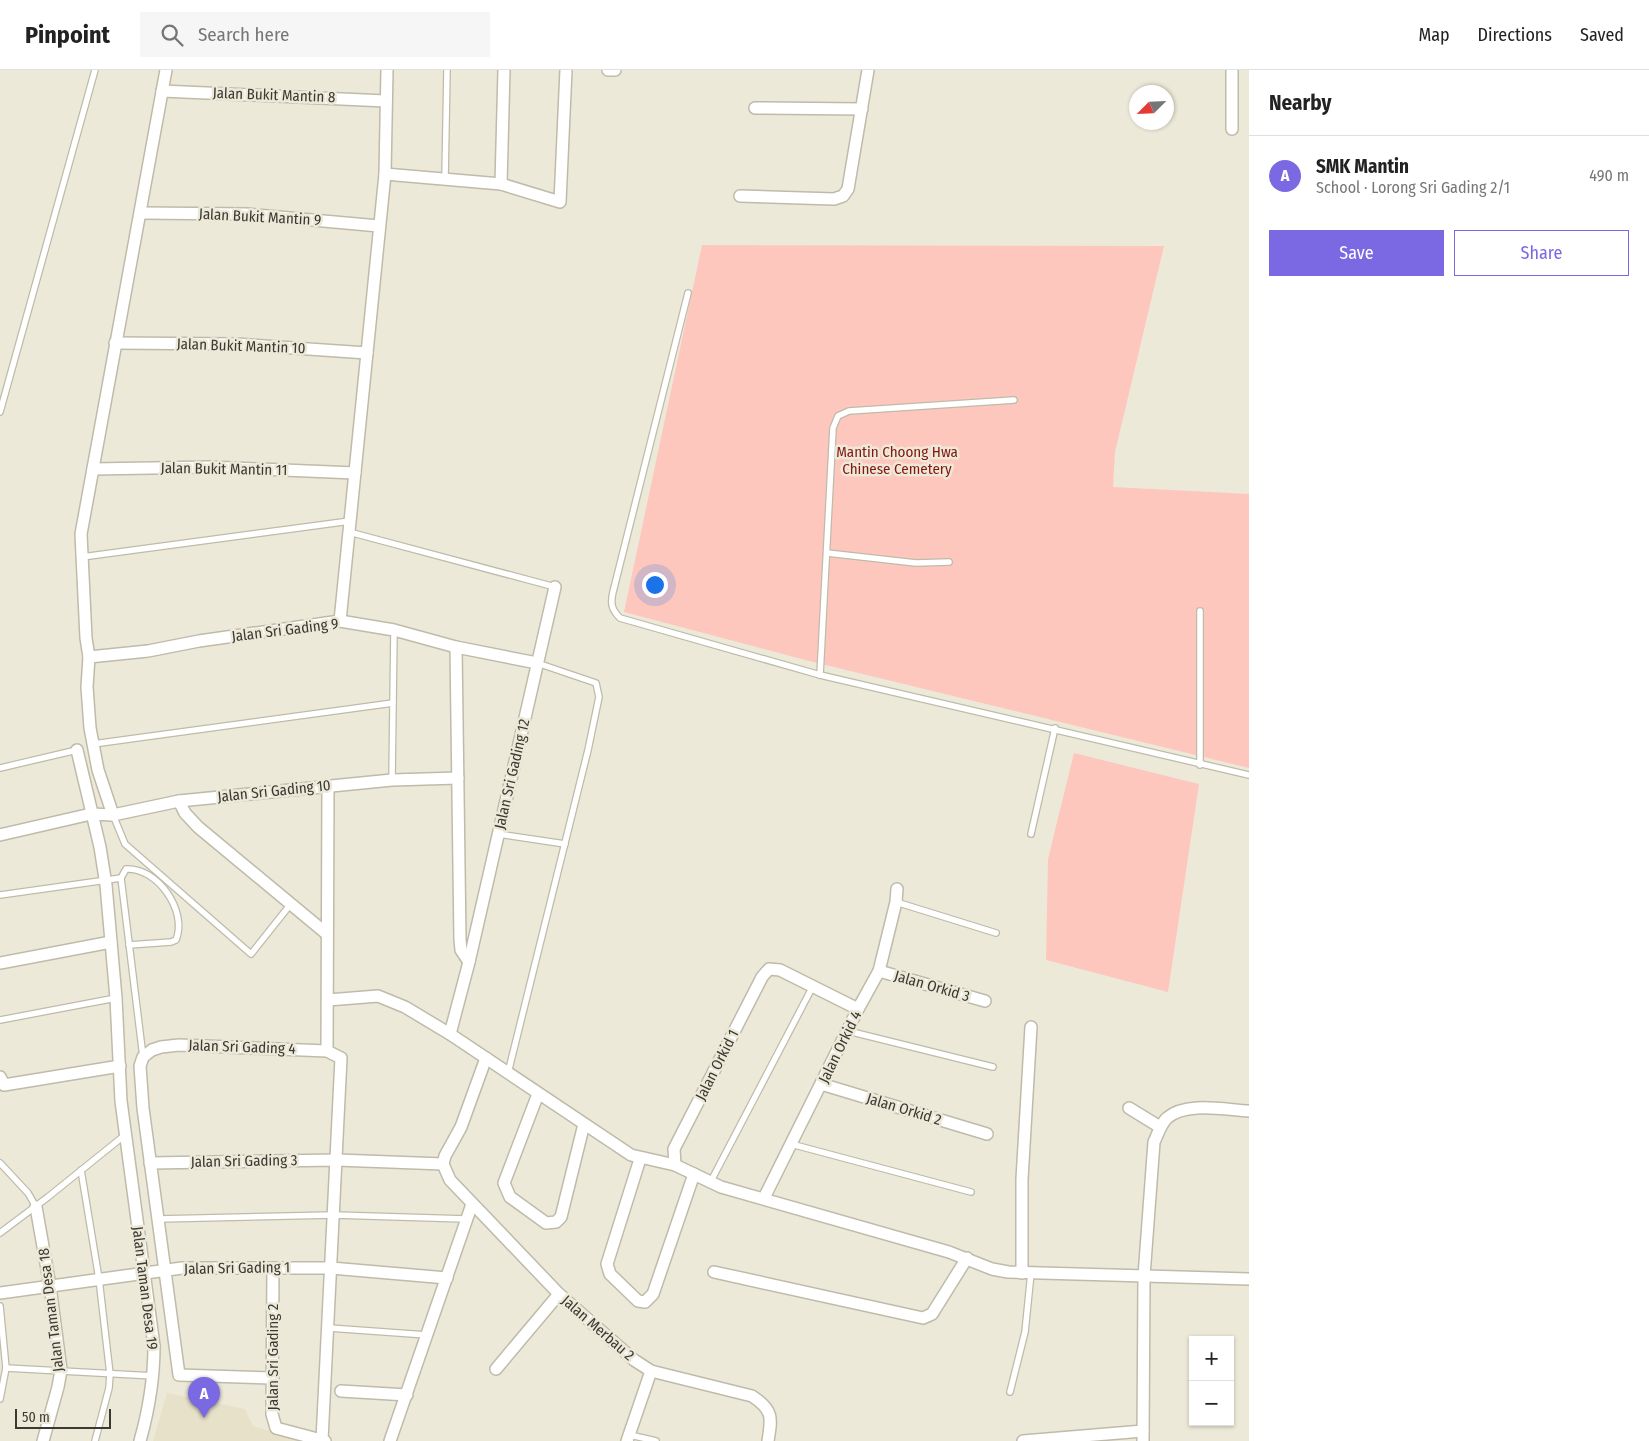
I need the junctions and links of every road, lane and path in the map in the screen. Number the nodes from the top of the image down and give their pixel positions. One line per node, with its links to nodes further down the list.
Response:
1 (95, 70): 26 (lane)
2 (166, 70): 11 (street)
3 (386, 70): 12 (street)
4 (447, 70): 17 (lane)
5 (504, 70): 18 (street)
6 (566, 70): 18 (street)
7 (608, 70): 8 (street)
8 (614, 70)
9 (868, 70): 14 (street)
10 (1232, 70): 15 (street)
11 (162, 91): 12 (street, Jalan Bukit Mantin 8); 20 (street)
12 (386, 100): 16 (street)
13 (755, 108): 14 (street)
14 (862, 110): 19 (street)
15 (1232, 129)
16 (385, 174): 17 (street); 21 (street)
17 (445, 179): 18 (street)
18 (501, 184)
19 (740, 196)
20 (141, 213): 21 (street, Jalan Bukit Mantin 9); 23 (street)
21 (379, 226): 24 (street)
22 (688, 293): 40 (lane)
23 (115, 343): 24 (street, Jalan Bukit Mantin 10); 27 (street)
24 (367, 353): 28 (street)
25 (1014, 400): 30 (lane)
26 (0, 412)
27 (93, 469): 28 (street, Jalan Bukit Mantin 11); 31 (street)
28 (355, 473): 29 (street)
29 (349, 526): 31 (lane); 33 (lane); 35 (street)
30 (827, 554): 32 (lane); 40 (lane)
31 (81, 557): 38 (street)
32 (949, 562)
33 (555, 587): 39 (street, Jalan Sri Gading 12)
34 (1200, 611): 45 (lane)
35 (340, 622): 36 (street, Jalan Sri Gading 9); 38 (street, Jalan Sri Gading 9)
36 (394, 630): 37 (street, Jalan Sri Gading 9); 41 (lane)
37 (456, 646): 39 (street, Jalan Sri Gading 9); 48 (street)
38 (89, 657): 43 (street)
39 (537, 663): 54 (street, Jalan Sri Gading 12); 57 (lane)
40 (820, 675): 42 (lane)
41 (393, 703): 43 (lane); 49 (lane)
42 (1055, 728): 45 (lane); 55 (lane)
43 (93, 744): 53 (street)
44 (77, 750): 46 (lane); 52 (street, Jalan Taman Desa 19)
45 (1200, 765): 47 (lane)
46 (0, 768)
47 (1249, 775)
48 (458, 778): 49 (street, Jalan Sri Gading 10); 68 (street)
49 (392, 780): 50 (street, Jalan Sri Gading 10)
50 (328, 786): 51 (street, Jalan Sri Gading 10); 65 (street)
51 (179, 801): 53 (street, Jalan Sri Gading 10); 63 (street)
52 (91, 814): 53 (street, Jalan Sri Gading 10); 56 (street, Jalan Sri Gading 10); 59 (street, Jalan Taman Desa 19)
53 (113, 814): 63 (lane)
54 (498, 834): 57 (lane); 68 (street, Jalan Sri Gading 12)
55 (1031, 834)
56 (0, 835)
57 (565, 844): 85 (lane)
58 (120, 878): 59 (lane); 67 (lane); 67 (lane)
59 (105, 880): 61 (lane); 66 (street, Jalan Taman Desa 19)
60 (897, 889): 62 (street, Jalan Orkid 4)
61 (0, 895)
62 (896, 902): 64 (lane); 70 (street, Jalan Orkid 4)
63 (290, 905): 65 (street)
64 (996, 933)
65 (327, 934): 73 (street)
66 (111, 942): 69 (street); 72 (street, Jalan Taman Desa 19)
67 (129, 945): 81 (lane)
68 (469, 962): 79 (street, Jalan Sri Gading 12)
69 (0, 963)
70 (879, 971): 74 (street, Jalan Orkid 3); 75 (street, Jalan Orkid 4)
71 (813, 986): 75 (street); 101 (street, Jalan Orkid 1); 104 (lane)
72 (116, 998): 76 (lane); 83 (street, Jalan Taman Desa 19)
73 (328, 1000): 79 (street); 80 (street)
74 (985, 1001)
75 (858, 1010): 78 (street, Jalan Orkid 4)
76 (0, 1020)
77 (1031, 1027): 119 (street)
78 (848, 1031): 84 (lane); 87 (street, Jalan Orkid 4)
79 (450, 1034): 82 (street)
80 (327, 1051): 81 (street, Jalan Sri Gading 4); 97 (street, Jalan Sri Gading 4)
81 (144, 1057): 99 (street)
82 (486, 1058): 85 (street); 100 (street)
83 (120, 1066): 86 (street); 94 (street, Jalan Taman Desa 19)
84 (993, 1067)
85 (508, 1073): 88 (street)
86 (2, 1081)
87 (821, 1084): 93 (street, Jalan Orkid 2); 95 (street, Jalan Orkid 4)
88 (538, 1094): 91 (street); 91 (street)
89 (1129, 1108): 92 (street)
90 (1249, 1112): 92 (street)
91 (584, 1124): 96 (street)
92 (1160, 1127): 120 (street)
93 (987, 1134)
94 (126, 1135): 102 (lane); 118 (street, Jalan Taman Desa 19)
95 (791, 1144): 105 (lane); 106 (street, Jalan Orkid 4)
96 (640, 1158): 101 (street); 103 (street)
97 (337, 1160): 99 (street, Jalan Sri Gading 3); 100 (street, Jalan Sri Gading 3); 109 (street)
98 (0, 1163): 108 (lane)
99 (150, 1163): 110 (street)
100 (443, 1164): 107 (street, Jalan Merbau 2)
101 (675, 1165): 103 (street)
102 (81, 1170): 108 (lane); 122 (lane)
103 (694, 1174): 104 (street)
104 (710, 1183): 106 (street)
105 (971, 1192)
106 (764, 1198): 113 (street)
107 (472, 1204): 111 (street); 126 (street, Jalan Merbau 2)
108 (36, 1207): 112 (lane); 124 (street, Jalan Taman Desa 18)
109 (334, 1215): 110 (lane); 111 (lane); 115 (street)
110 (158, 1219): 116 (street)
111 (466, 1219): 121 (street)
112 (0, 1233)
113 (967, 1258): 117 (street); 119 (street)
114 (273, 1268): 115 (street, Jalan Sri Gading 1); 116 (street, Jalan Sri Gading 1); 136 (street, Jalan Sri Gading 2)
115 (331, 1268): 121 (street, Jalan Sri Gading 1); 128 (street)
116 (165, 1270): 118 (street, Jalan Sri Gading 1); 136 (street)
117 (714, 1272)
118 (143, 1273): 122 (street, Jalan Sri Gading 1); 135 (street, Jalan Taman Desa 19)
119 (1026, 1273): 120 (street); 138 (lane)
120 (1144, 1276): 123 (street); 141 (street)
121 (447, 1278): 129 (street)
122 (99, 1279): 124 (street, Jalan Sri Gading 1); 134 (lane)
123 (1249, 1279)
124 (50, 1286): 125 (street, Jalan Sri Gading 1); 132 (street, Jalan Taman Desa 18)
125 (0, 1293)
126 (559, 1294): 131 (street); 133 (street, Jalan Merbau 2)
127 (0, 1306): 130 (lane)
128 (329, 1328): 129 (lane); 147 (street)
129 (429, 1335): 139 (street)
130 (6, 1368): 132 (lane); 140 (lane)
131 (496, 1369)
132 (60, 1370): 134 (lane); 144 (street, Jalan Taman Desa 18)
133 (651, 1371): 142 (street); 150 (street, Jalan Merbau 2)
134 (110, 1374): 135 (lane); 145 (lane)
135 (154, 1376): 146 (street, Jalan Taman Desa 19)
136 (273, 1378): 147 (street, Jalan Sri Gading 2)
137 (341, 1391): 139 (street)
138 (1010, 1392)
139 (407, 1395): 148 (street)
140 (0, 1399)
141 (1143, 1436): 143 (street)
142 (628, 1438): 149 (lane)
143 (1076, 1439): 151 (street)
144 (43, 1441)
145 (95, 1441)
146 (140, 1441)
147 (323, 1441)
148 (390, 1441)
149 (656, 1441)
150 (768, 1441)
151 (1023, 1441)

